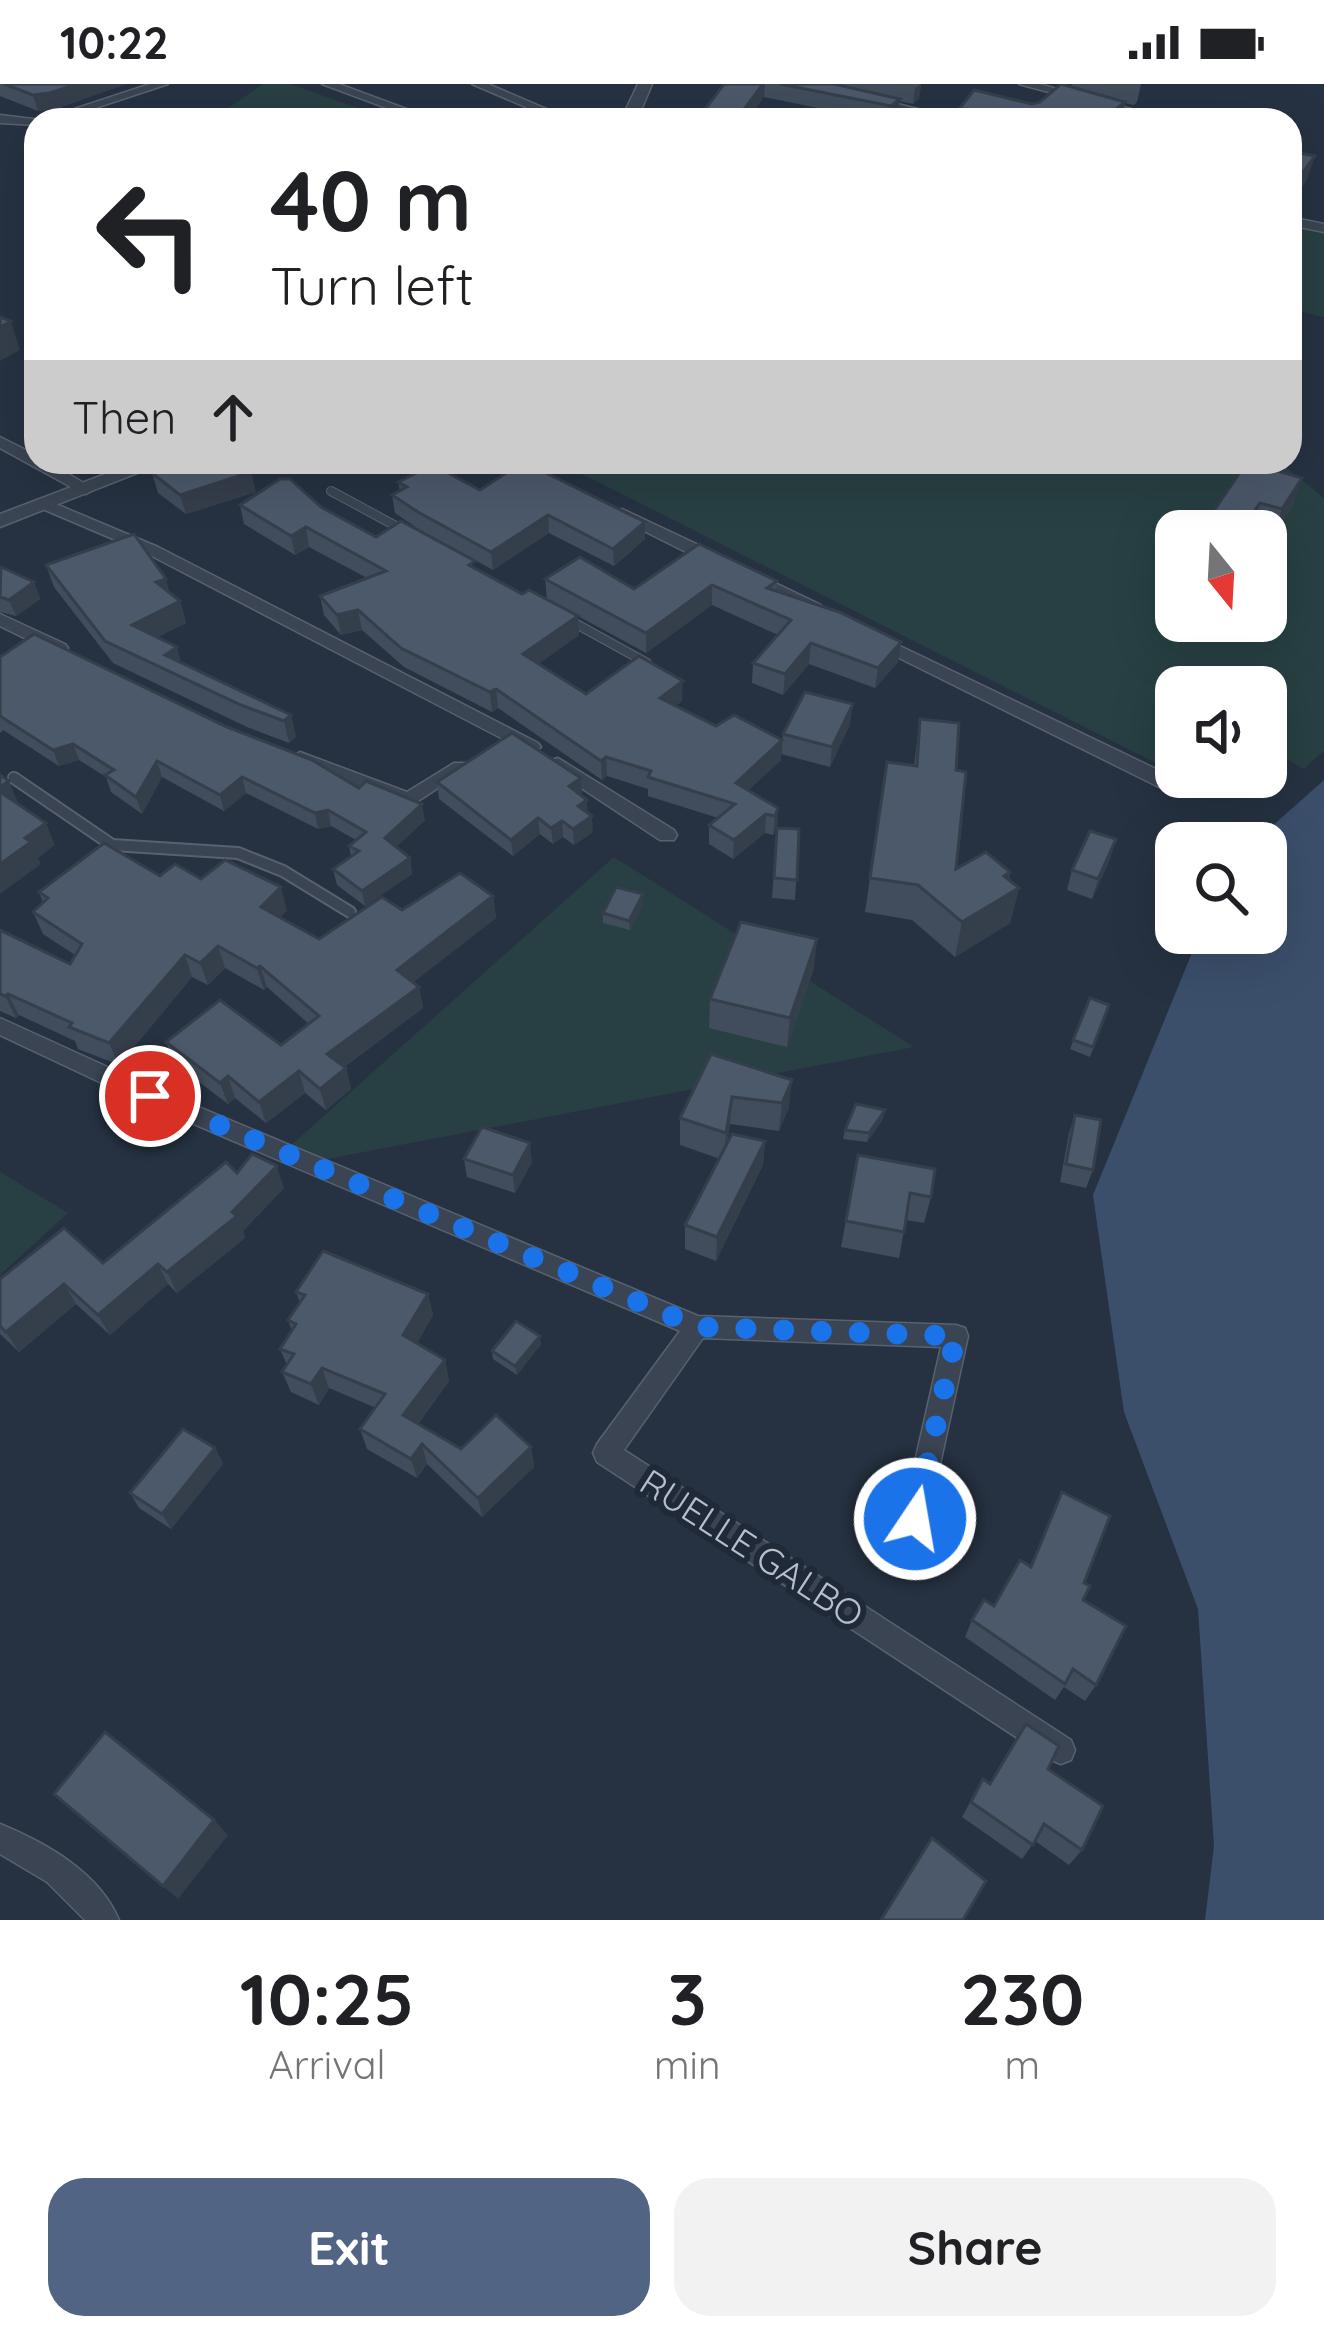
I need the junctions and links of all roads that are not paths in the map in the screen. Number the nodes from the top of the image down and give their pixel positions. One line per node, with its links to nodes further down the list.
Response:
1 (162, 84): 6 (street)
2 (328, 84): 7 (street)
3 (478, 84): 8 (street)
4 (1024, 84): 10 (street)
5 (852, 97): 9 (street)
6 (85, 108)
7 (396, 108)
8 (537, 108)
9 (898, 108)
10 (1116, 108)
11 (59, 474): 13 (street)
12 (124, 474): 13 (street)
13 (86, 489): 16 (street)
14 (331, 490): 18 (lane)
15 (596, 502): 21 (street)
16 (44, 504): 17 (street); 25 (street)
17 (0, 521)
18 (410, 534)
19 (0, 619): 23 (street)
20 (568, 620): 24 (lane)
21 (839, 620)
22 (859, 630): 28 (street)
23 (80, 658)
24 (647, 663)
25 (495, 745): 26 (street); 29 (street)
26 (282, 751)
27 (13, 777): 30 (lane)
28 (1155, 778)
29 (667, 835)
30 (350, 912)
31 (0, 1026): 32 (street)
32 (698, 1327): 33 (street); 34 (street, RUELLE GALBO)
33 (915, 1519)
34 (1061, 1750)
35 (0, 1839): 36 (street)
36 (104, 1920)

